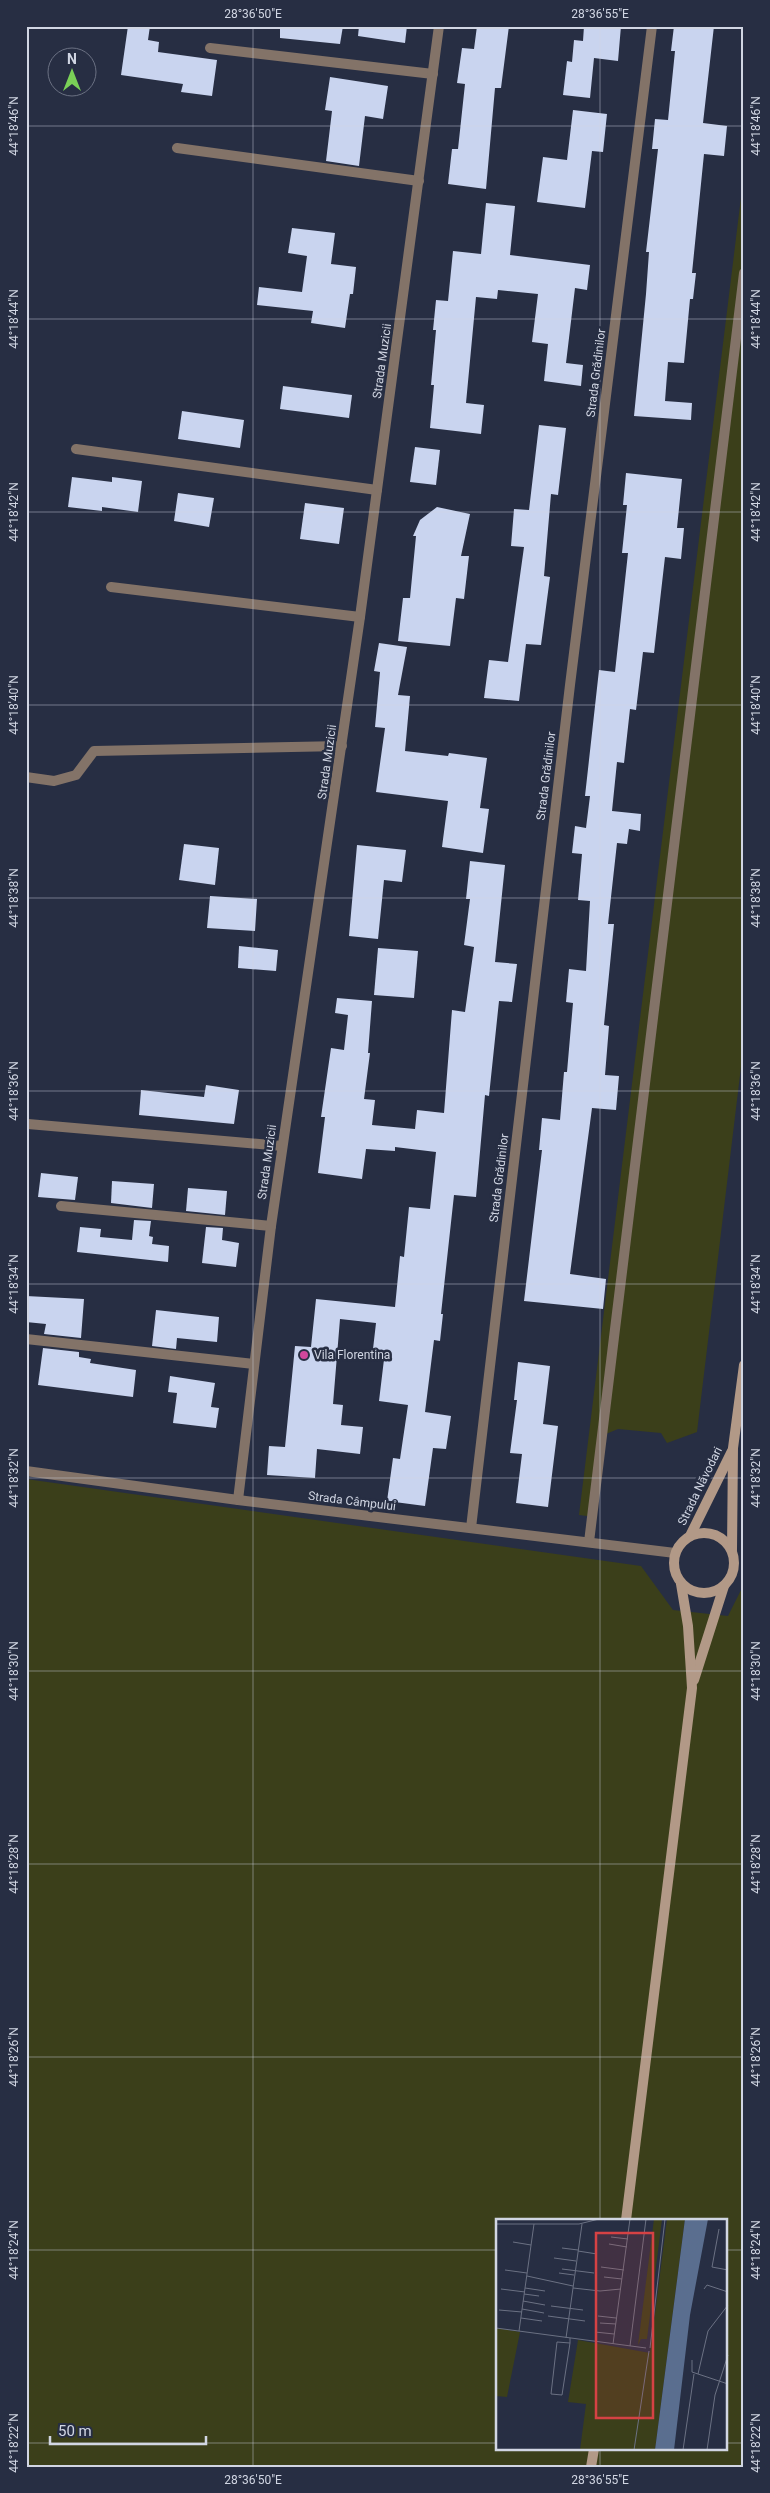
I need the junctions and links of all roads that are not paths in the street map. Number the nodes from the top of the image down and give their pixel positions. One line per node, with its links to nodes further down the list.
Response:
1 (439, 26): 4 (street, Strada Muzicii)
2 (652, 26): 24 (street, Strada Grădinilor)
3 (210, 48): 4 (street)
4 (433, 74): 6 (street, Strada Muzicii)
5 (177, 148): 6 (street)
6 (419, 181): 9 (street, Strada Muzicii)
7 (744, 273): 26 (street)
8 (76, 449): 9 (street)
9 (377, 490): 11 (street, Strada Muzicii)
10 (111, 587): 11 (street)
11 (360, 617): 12 (street, Strada Muzicii)
12 (342, 746): 13 (street); 15 (street, Strada Muzicii)
13 (26, 777)
14 (28, 1124): 15 (street)
15 (282, 1146): 17 (street, Strada Muzicii)
16 (61, 1206): 17 (street)
17 (271, 1226): 19 (street, Strada Muzicii)
18 (26, 1339): 19 (street)
19 (254, 1364): 23 (street, Strada Muzicii)
20 (744, 1365): 21 (main road, Strada Năvodari)
21 (733, 1448): 25 (main road, Strada Năvodari); 27 (main road, Strada Năvodari)
22 (26, 1471): 23 (street, Strada Câmpului)
23 (238, 1500): 24 (street, Strada Câmpului)
24 (470, 1528): 26 (street, Strada Câmpului)
25 (690, 1536): 27 (main road); 28 (main road)
26 (589, 1542): 28 (street, Strada Câmpului)
27 (732, 1550): 30 (main road)
28 (675, 1553): 29 (main road)
29 (681, 1584): 30 (main road); 31 (main road)
30 (724, 1586): 31 (main road)
31 (692, 1688): 32 (main road)
32 (626, 2219)
33 (594, 2450): 34 (main road)
34 (591, 2467)

